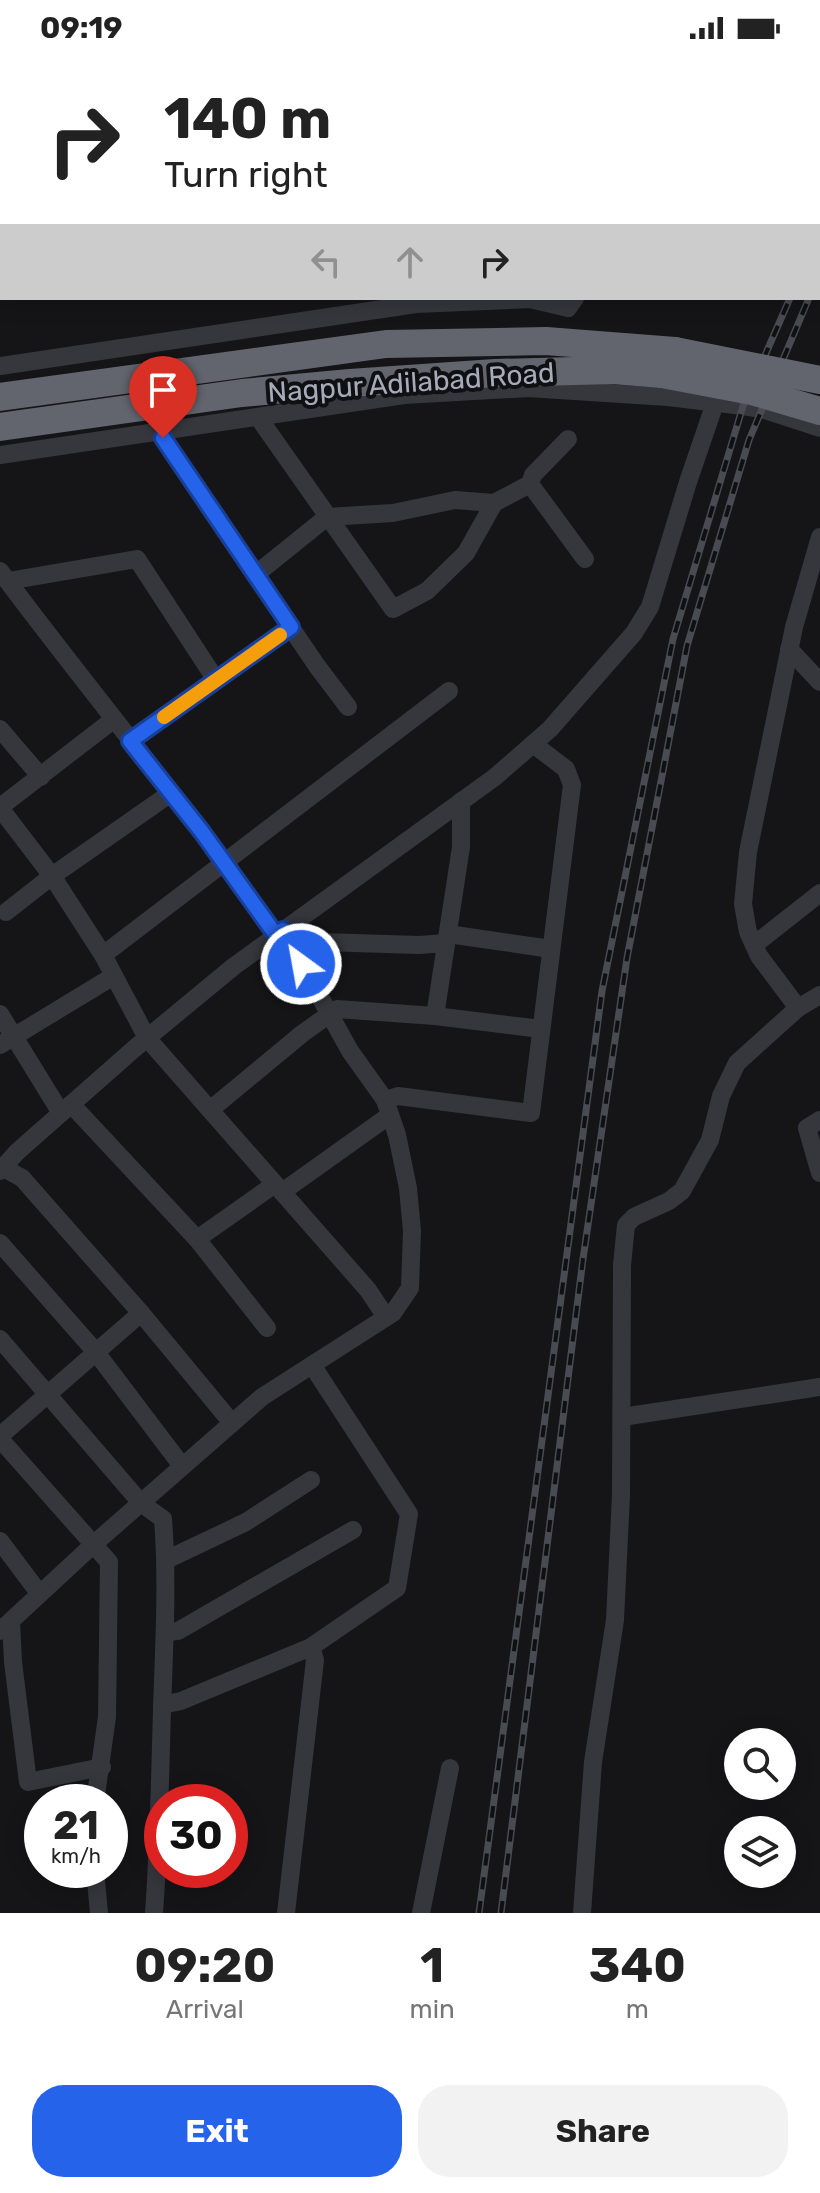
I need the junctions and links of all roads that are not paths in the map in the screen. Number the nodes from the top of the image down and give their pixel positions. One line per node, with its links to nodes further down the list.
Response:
1 (507, 300): 5 (street)
2 (534, 300): 3 (street)
3 (574, 300)
4 (669, 362): 6 (highway, Nagpur Adilabad Road, bridge); 7 (highway, Nagpur Adilabad Road); 9 (highway, Nagpur Adilabad Road, bridge); 11 (highway, Nagpur Adilabad Road)
5 (0, 366)
6 (820, 380)
7 (0, 397)
8 (715, 403): 10 (street); 12 (street); 32 (street)
9 (820, 411)
10 (258, 417): 13 (street); 18 (street)
11 (0, 427)
12 (820, 428)
13 (158, 432): 15 (street); 21 (street)
14 (568, 439): 16 (street)
15 (0, 455)
16 (530, 484): 17 (street); 20 (street)
17 (494, 503): 18 (street); 18 (street)
18 (327, 517): 21 (street)
19 (818, 550): 24 (street)
20 (585, 559)
21 (255, 575): 23 (street)
22 (4, 576): 25 (street); 29 (street)
23 (291, 627): 25 (street); 28 (street)
24 (789, 649): 26 (street); 43 (street)
25 (216, 680): 31 (street)
26 (820, 682)
27 (449, 691): 37 (street)
28 (348, 707)
29 (113, 720): 31 (street); 33 (street)
30 (0, 729): 33 (street)
31 (130, 741): 34 (street)
32 (533, 744): 35 (street); 44 (street)
33 (41, 777): 36 (street)
34 (171, 793): 37 (street); 38 (street)
35 (461, 801): 41 (street); 42 (street)
36 (0, 808): 38 (street)
37 (223, 861): 41 (street); 45 (street)
38 (52, 876): 40 (street); 45 (street)
39 (820, 893): 43 (street)
40 (6, 912)
41 (283, 935): 42 (street); 50 (street); 53 (street)
42 (447, 938): 44 (street); 51 (street)
43 (754, 945): 48 (street)
44 (551, 949): 52 (street)
45 (103, 955): 46 (street)
46 (112, 977): 53 (street); 54 (street)
47 (820, 995): 48 (street)
48 (798, 1008): 72 (street)
49 (0, 1014): 54 (street)
50 (329, 1014): 51 (street); 55 (street); 57 (street)
51 (435, 1016): 52 (street)
52 (541, 1029): 55 (street)
53 (147, 1038): 56 (street); 57 (street)
54 (7, 1040): 56 (street)
55 (388, 1108): 61 (street); 65 (street)
56 (66, 1109): 59 (street); 62 (street)
57 (210, 1110): 61 (street)
58 (820, 1120): 60 (street)
59 (1, 1169): 64 (street)
60 (820, 1173)
61 (278, 1188): 62 (street); 65 (street)
62 (197, 1239): 66 (street)
63 (0, 1243): 68 (street)
64 (141, 1313): 68 (street); 73 (street)
65 (386, 1317): 69 (street)
66 (267, 1328)
67 (0, 1339): 71 (street)
68 (95, 1351): 71 (street); 75 (street)
69 (312, 1365): 73 (street); 85 (street)
70 (820, 1387): 72 (street)
71 (47, 1394): 74 (street); 77 (street)
72 (622, 1417): 95 (street)
73 (232, 1423): 75 (street)
74 (0, 1437): 80 (street)
75 (182, 1466): 77 (street)
76 (311, 1480): 81 (street)
77 (141, 1503): 80 (street); 81 (street)
78 (353, 1530): 84 (street)
79 (0, 1541): 82 (street)
80 (95, 1543): 82 (street); 87 (street)
81 (166, 1560): 84 (street)
82 (39, 1593): 83 (street)
83 (6, 1626): 87 (street)
84 (166, 1632): 86 (street)
85 (311, 1647): 86 (street); 93 (street)
86 (162, 1705): 92 (street)
87 (102, 1767): 89 (street)
88 (450, 1768): 94 (street)
89 (99, 1784)
90 (97, 1888): 91 (street)
91 (99, 1913)
92 (154, 1913)
93 (286, 1913)
94 (421, 1913)
95 (582, 1913)

